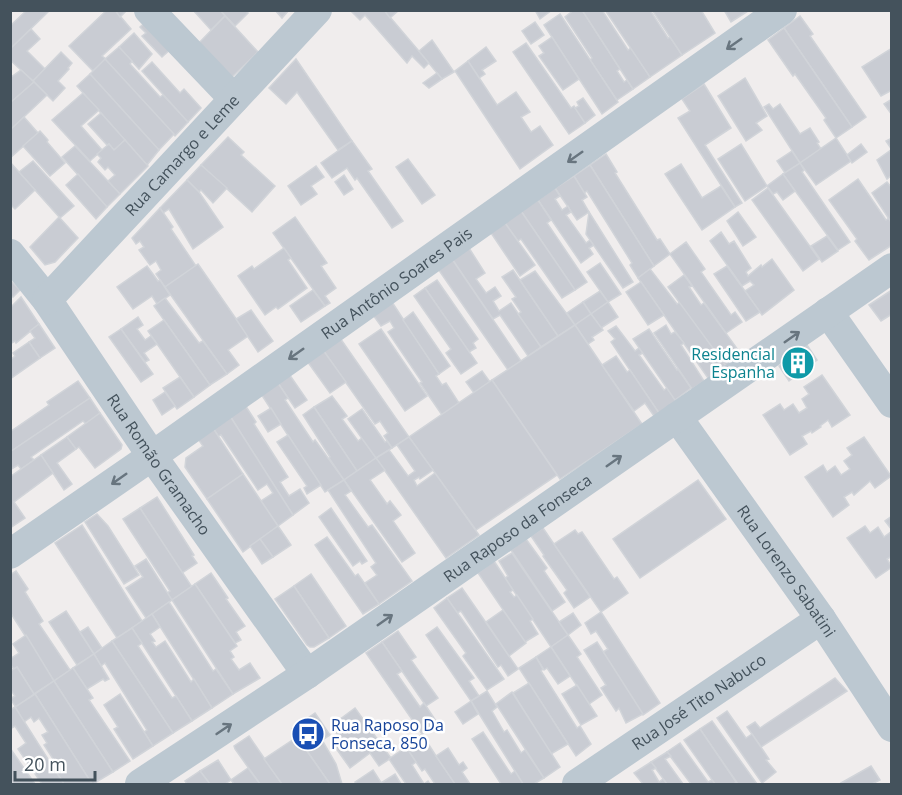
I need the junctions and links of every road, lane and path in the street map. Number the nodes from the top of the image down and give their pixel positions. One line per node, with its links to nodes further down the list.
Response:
1 (149, 10): 4 (street)
2 (317, 10): 4 (street, Rua Camargo e Leme)
3 (782, 10): 11 (street, Rua Antônio Soares Pais, one-way to 11)
4 (234, 99): 7 (street, Rua Camargo e Leme)
5 (10, 254): 7 (street, Rua Romão Gramacho)
6 (891, 268): 8 (street, Rua Raposo da Fonseca)
7 (46, 300): 11 (street, Rua Romão Gramacho)
8 (828, 312): 9 (street); 10 (street, Rua Raposo da Fonseca, one-way to 8)
9 (891, 403)
10 (677, 417): 13 (street, Rua Lorenzo Sabatini); 14 (street, Rua Raposo da Fonseca, one-way to 10)
11 (152, 456): 12 (street, Rua Antônio Soares Pais, one-way to 12); 14 (street, Rua Romão Gramacho)
12 (10, 554)
13 (821, 619): 15 (street, Rua Lorenzo Sabatini); 17 (street, Rua José Tito Nabuco)
14 (307, 674): 16 (street, Rua Raposo da Fonseca, one-way to 14)
15 (891, 727)
16 (140, 784)
17 (577, 784)

